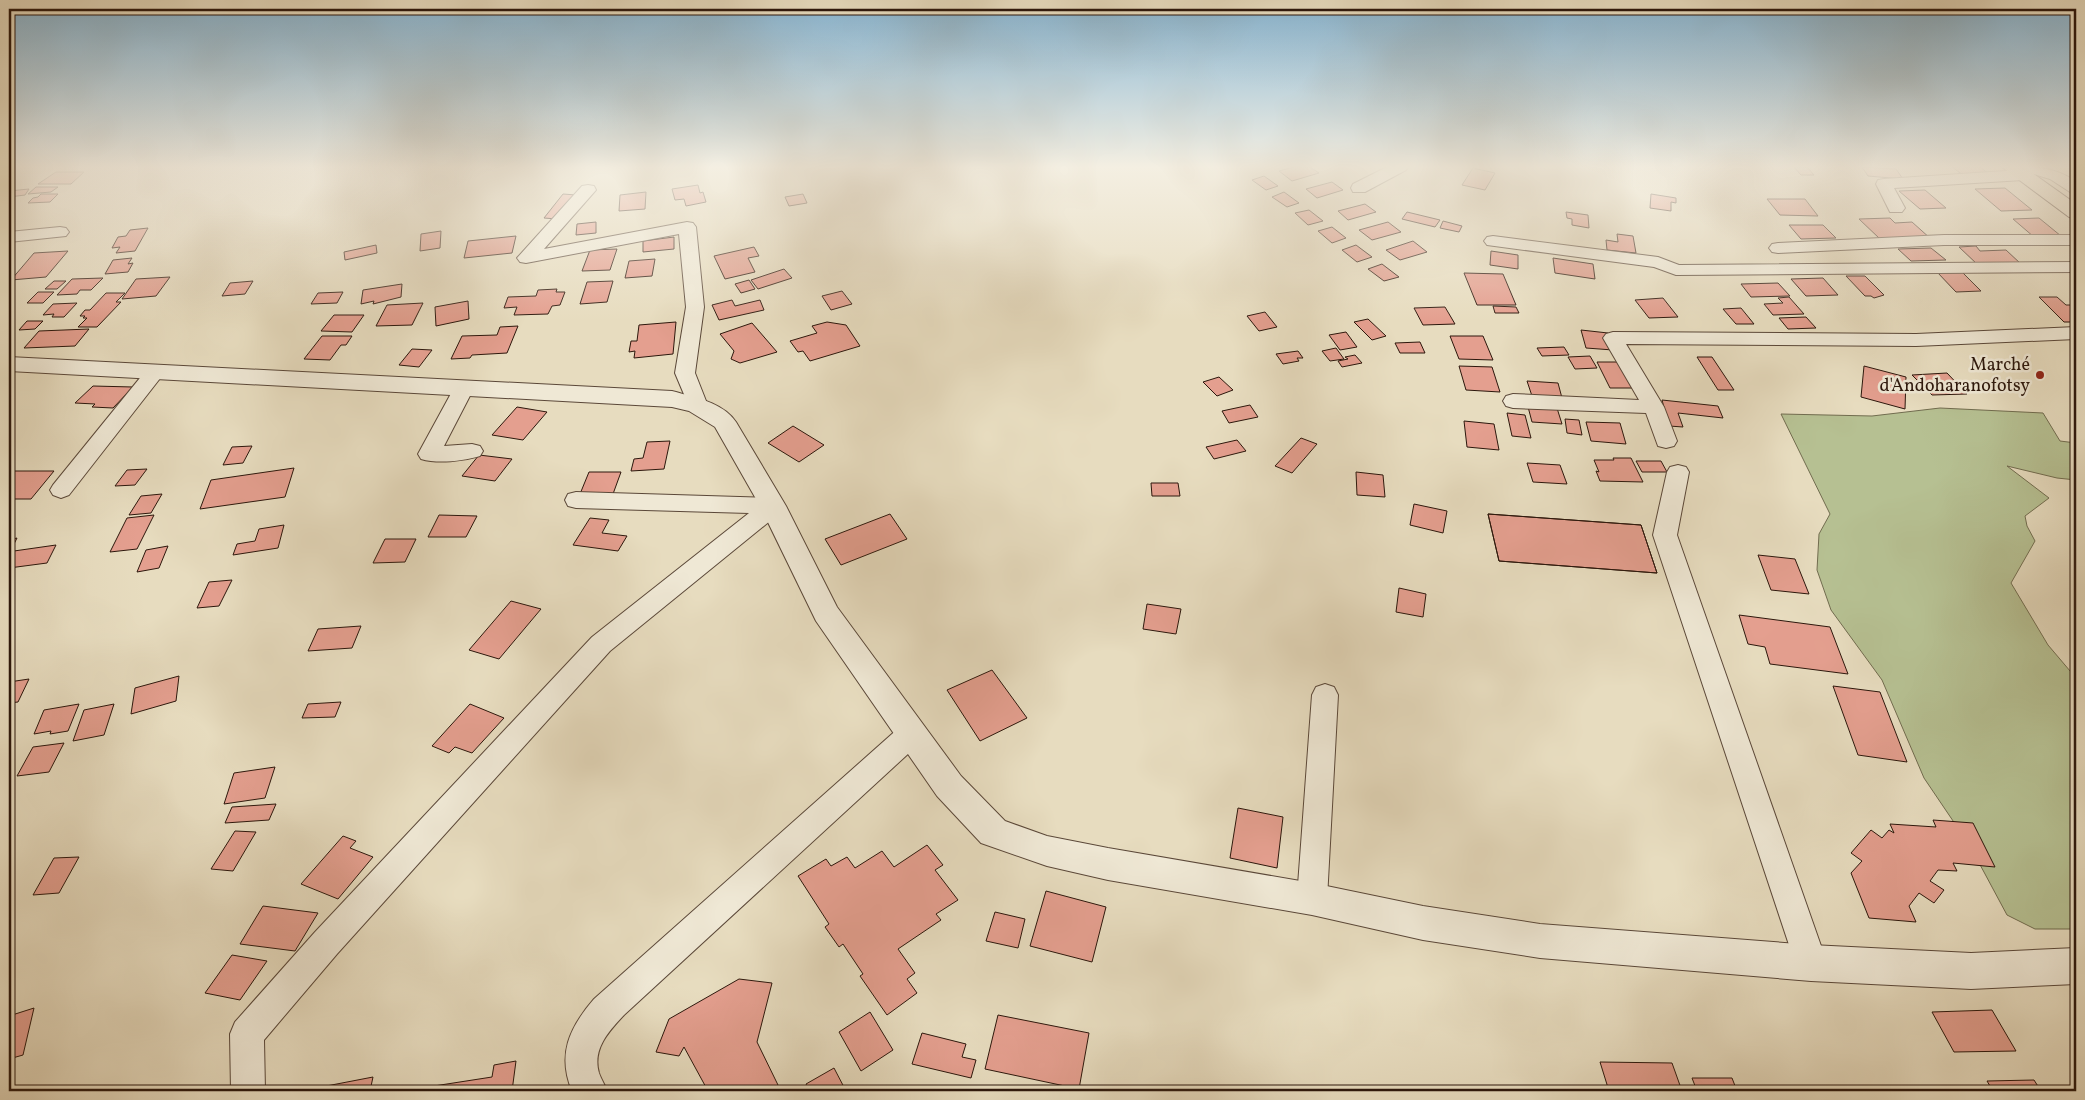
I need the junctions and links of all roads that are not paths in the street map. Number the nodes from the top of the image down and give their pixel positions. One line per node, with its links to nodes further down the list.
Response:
1 (562, 218): 13 (street)
2 (60, 232): 3 (street)
3 (9, 236)
4 (2076, 240): 6 (street)
5 (1493, 241): 7 (street)
6 (1778, 248)
7 (2076, 267)
8 (2076, 334): 14 (street)
9 (9, 364): 10 (street)
10 (154, 372): 11 (street); 18 (street)
11 (464, 388): 13 (street); 16 (street)
12 (1512, 401): 14 (street)
13 (698, 406): 20 (street)
14 (1654, 407): 15 (street)
15 (1666, 441)
16 (472, 451)
17 (1678, 472): 24 (street)
18 (61, 490)
19 (576, 500): 20 (street)
20 (773, 506): 22 (street); 26 (street)
21 (1325, 695): 23 (street)
22 (911, 734): 23 (street); 27 (street)
23 (1312, 899): 24 (street)
24 (1811, 963): 25 (street)
25 (2076, 966)
26 (248, 1091)
27 (590, 1091)

